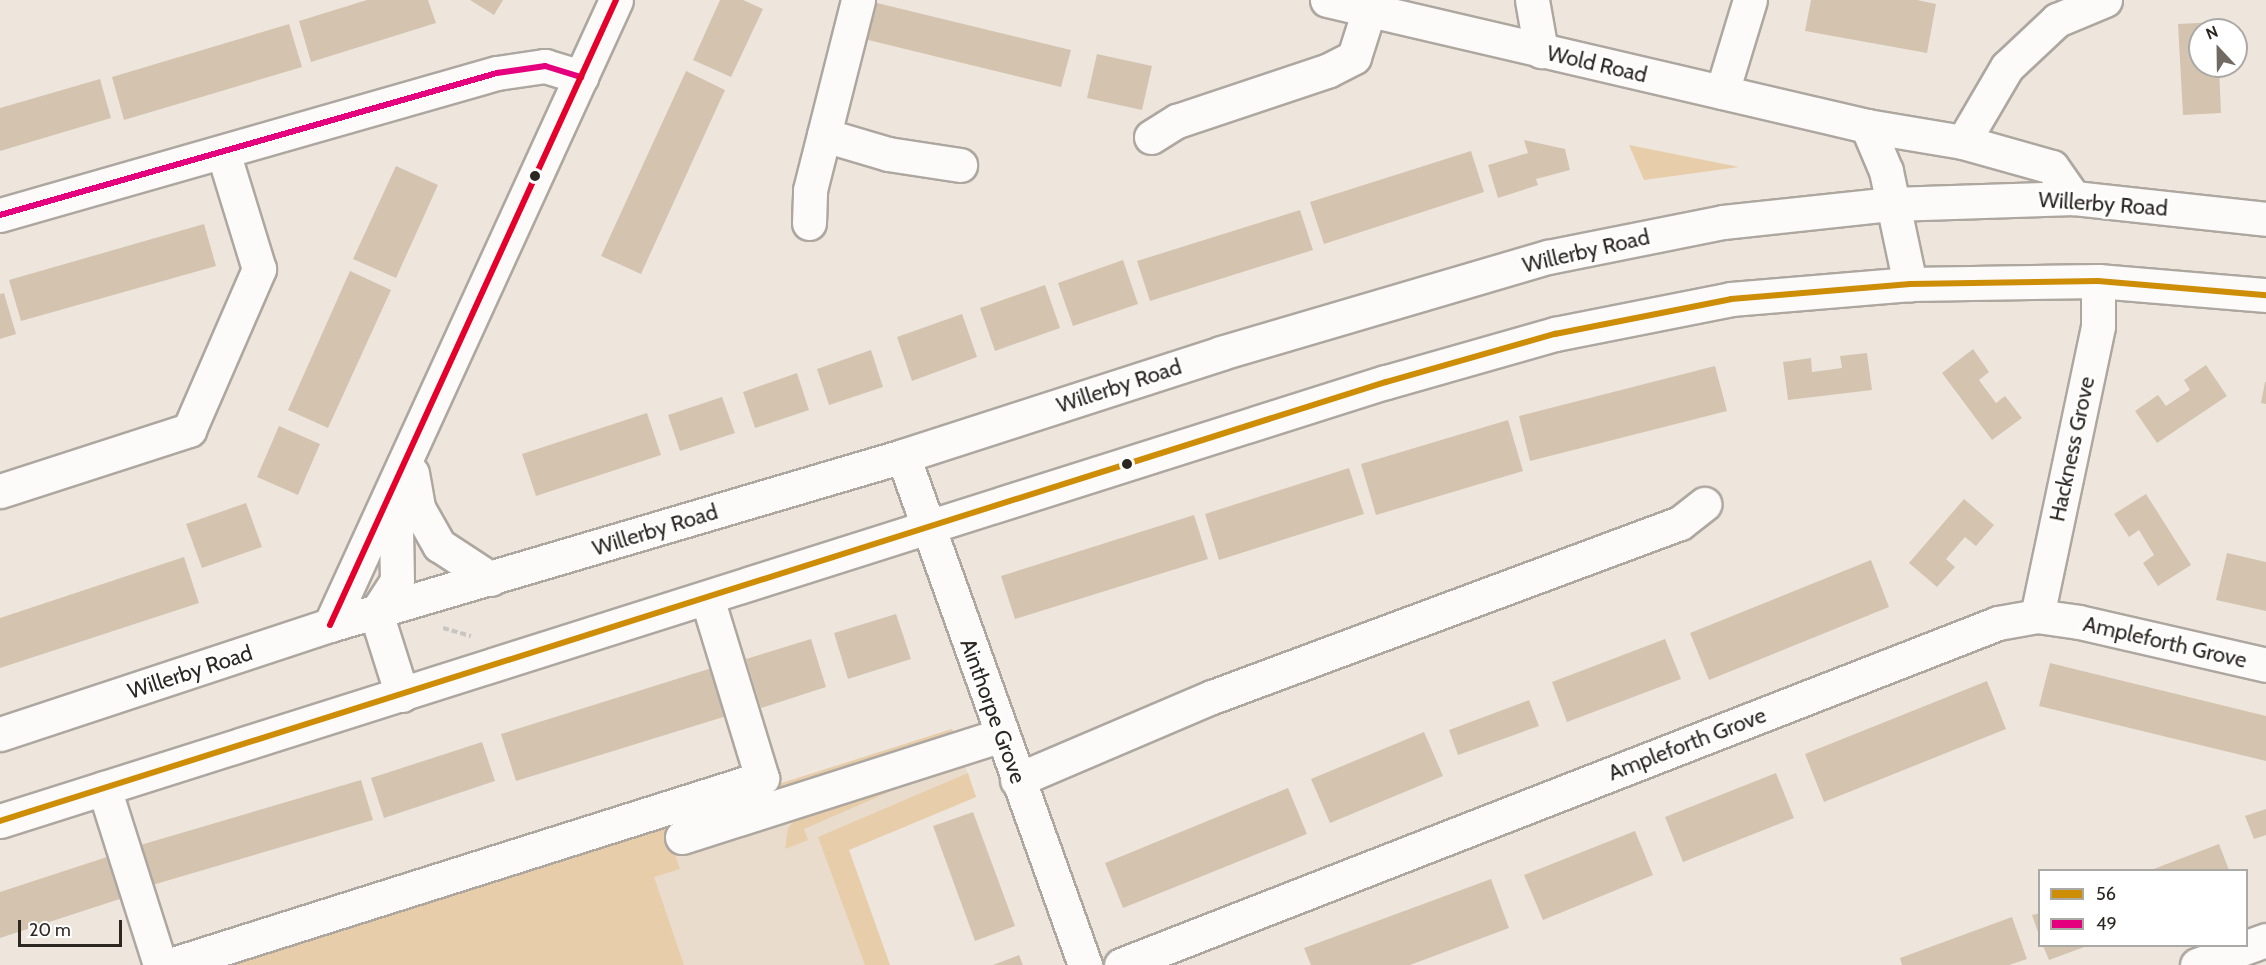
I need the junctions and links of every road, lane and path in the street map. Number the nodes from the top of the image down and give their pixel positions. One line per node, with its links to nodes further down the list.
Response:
1 (616, 0): 9 (street)
2 (858, 0): 12 (street)
3 (1328, 0): 7 (street, Wold Road)
4 (1532, 0): 8 (street)
5 (1750, 0): 10 (street)
6 (2105, 0): 14 (street)
7 (1369, 10): 8 (street, Wold Road); 13 (street)
8 (1541, 51): 10 (street, Wold Road)
9 (581, 77): 15 (street); 25 (street)
10 (1722, 93): 11 (street, Wold Road)
11 (1867, 126): 14 (street, Wold Road); 18 (street)
12 (824, 135): 16 (street); 21 (street)
13 (1150, 137)
14 (1963, 142): 17 (street, Wold Road)
15 (223, 152): 19 (street); 28 (street)
16 (960, 165)
17 (2073, 198): 18 (street, Willerby Road); 20 (street, Willerby Road)
18 (1892, 204): 23 (street); 26 (street, Willerby Road)
19 (0, 215)
20 (2266, 219)
21 (809, 223)
22 (2098, 281): 23 (street); 24 (street); 34 (street, Hackness Grove)
23 (1910, 284): 30 (street)
24 (2266, 295)
25 (419, 433): 27 (street); 35 (street)
26 (903, 456): 30 (street, Ainthorpe Grove); 31 (street, Willerby Road)
27 (411, 477): 31 (street); 33 (street)
28 (0, 491)
29 (1704, 504): 40 (street)
30 (927, 529): 32 (street); 39 (street, Ainthorpe Grove)
31 (491, 579): 33 (street, Willerby Road)
32 (707, 598): 37 (street); 48 (street)
33 (376, 613): 35 (street, Willerby Road); 37 (street)
34 (2037, 616): 36 (street, Ampleforth Grove); 50 (street, Ampleforth Grove)
35 (330, 625): 38 (street, Willerby Road)
36 (2266, 665)
37 (402, 695): 41 (street)
38 (0, 734)
39 (1002, 735): 40 (street, Ainthorpe Grove); 43 (street)
40 (1017, 780): 49 (street, Ainthorpe Grove)
41 (104, 788): 42 (street); 47 (street)
42 (0, 821)
43 (682, 837)
44 (2266, 940): 46 (street)
45 (2247, 947): 51 (street)
46 (2248, 947)
47 (160, 965)
48 (170, 965)
49 (1085, 965)
50 (1121, 965)
51 (2197, 965)

